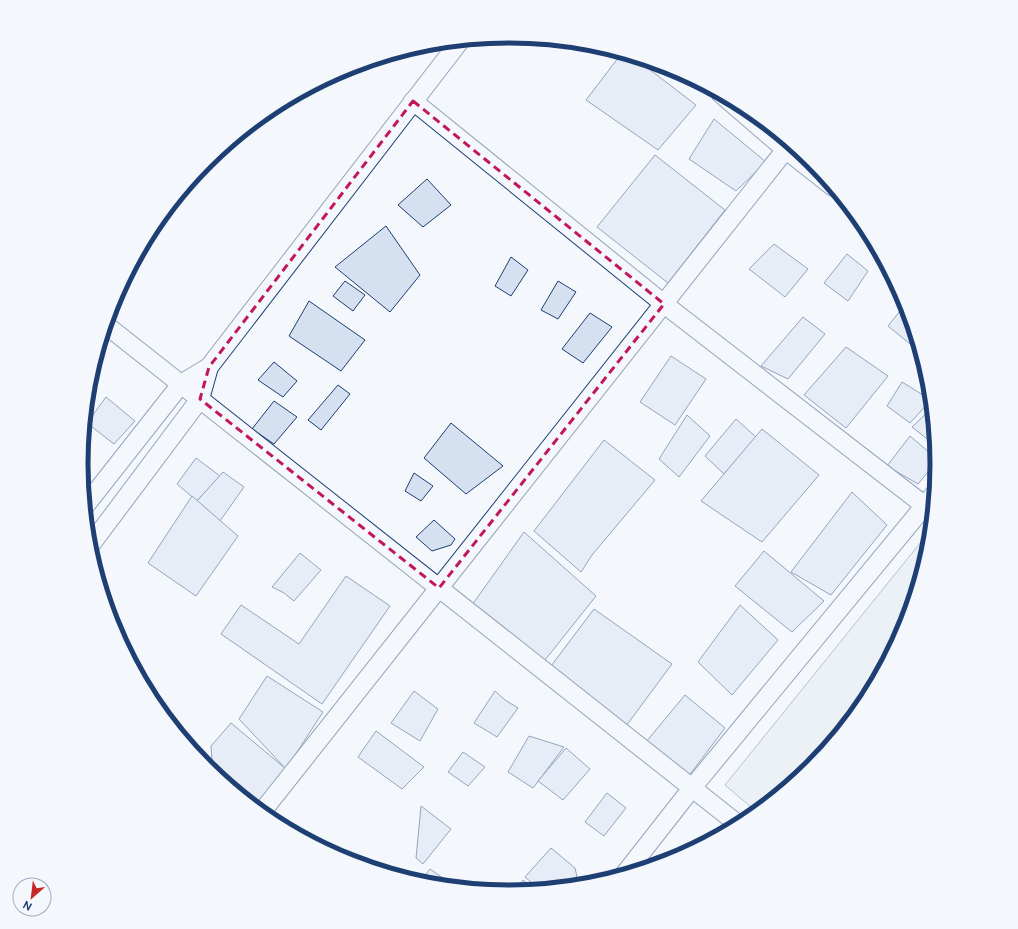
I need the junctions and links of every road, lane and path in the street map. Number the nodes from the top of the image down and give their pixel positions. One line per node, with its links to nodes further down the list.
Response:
1 (455, 47): 2 (street)
2 (413, 101): 4 (street); 6 (street)
3 (787, 148): 4 (street)
4 (664, 304): 10 (street); 13 (street)
5 (110, 328): 7 (street)
6 (209, 367): 7 (street); 8 (street)
7 (181, 384): 8 (street); 9 (street)
8 (200, 399): 12 (street); 13 (street)
9 (89, 501)
10 (929, 501)
11 (929, 506): 14 (street)
12 (95, 540)
13 (439, 588): 14 (street); 15 (street)
14 (692, 788): 16 (street); 17 (street)
15 (265, 808)
16 (734, 821)
17 (629, 869)

